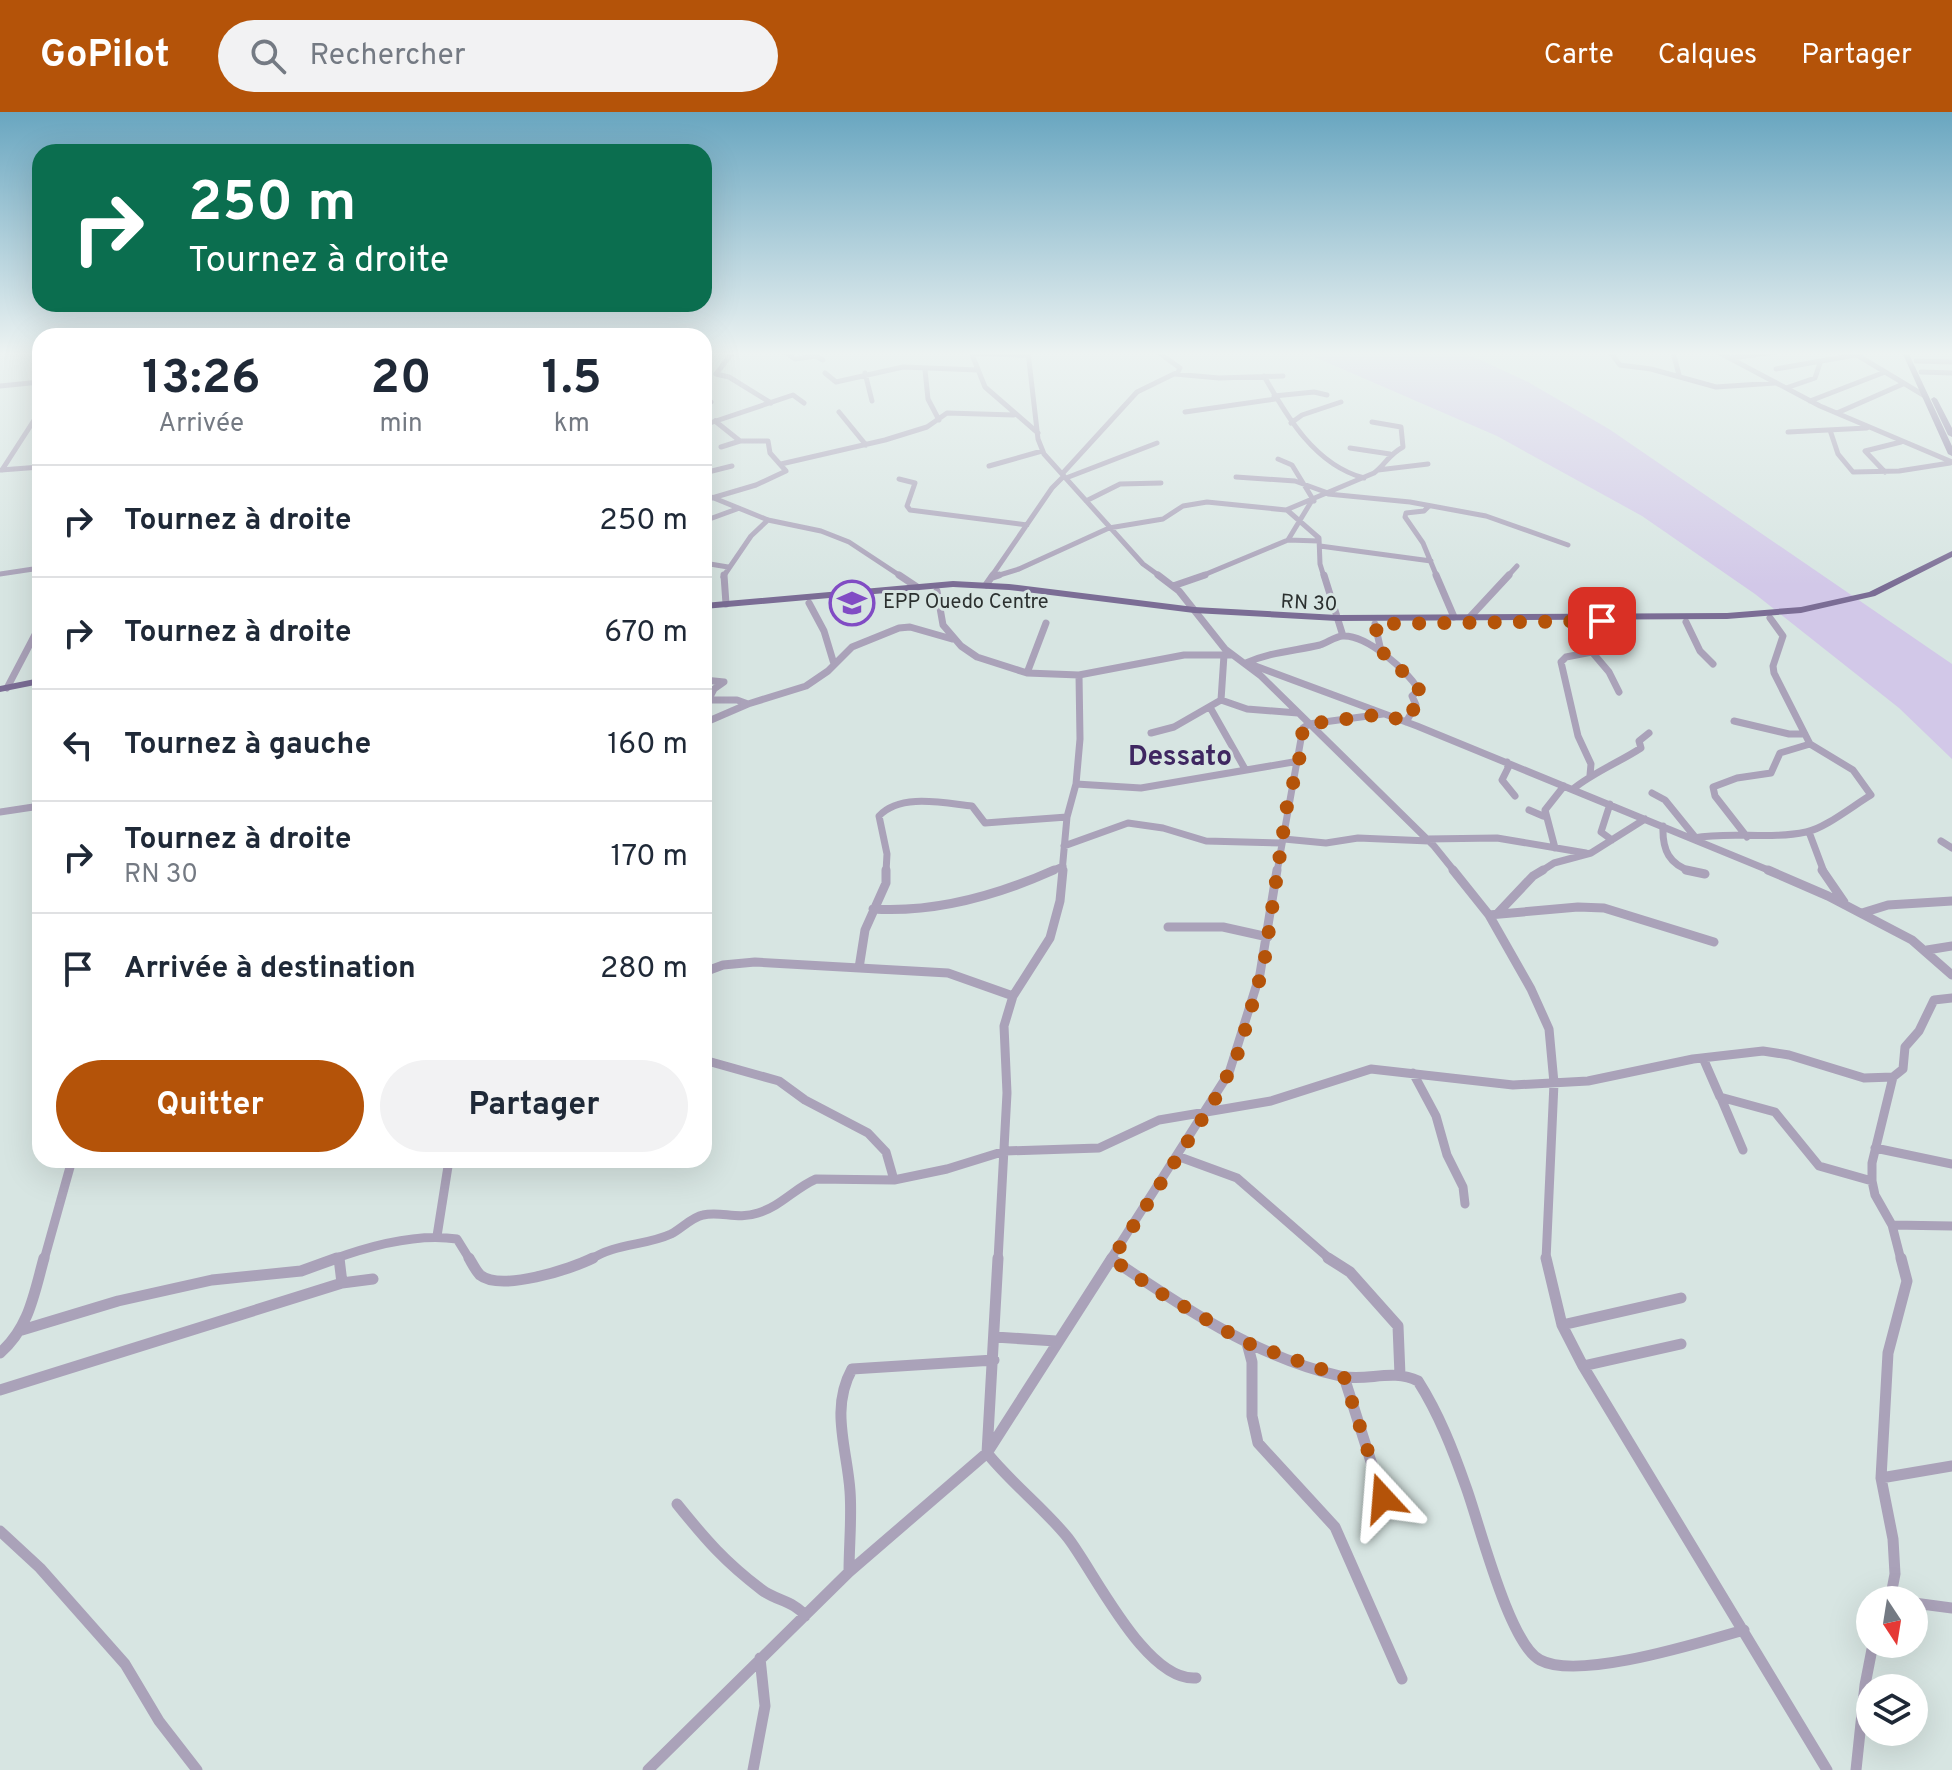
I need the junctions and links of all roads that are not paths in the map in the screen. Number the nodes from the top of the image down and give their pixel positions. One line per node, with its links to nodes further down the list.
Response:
1 (28, 429): 34 (street)
2 (725, 429): 16 (street)
3 (853, 429): 19 (street)
4 (912, 429): 19 (street)
5 (1033, 429): 15 (street)
6 (1038, 429): 15 (street)
7 (1105, 429): 37 (street)
8 (1295, 429): 40 (street)
9 (1402, 429): 24 (street)
10 (1856, 429): 13 (street)
11 (1872, 429): 17 (street)
12 (1941, 429): 25 (street)
13 (1830, 430): 14 (street); 36 (street)
14 (1788, 432)
15 (1038, 433): 22 (street)
16 (740, 441): 20 (street); 28 (street)
17 (1902, 442): 27 (street); 36 (street)
18 (1157, 443): 37 (street)
19 (866, 445): 28 (street)
20 (721, 447)
21 (1350, 448): 23 (street)
22 (1042, 451): 31 (street); 37 (street)
23 (1363, 452): 24 (street); 33 (street)
24 (1391, 454): 33 (street)
25 (1952, 454)
26 (1278, 459): 42 (street)
27 (1952, 462): 36 (street)
28 (781, 464): 44 (street)
29 (1428, 464): 33 (street)
30 (732, 466): 35 (street)
31 (989, 466)
32 (32, 468): 34 (street)
33 (1380, 468): 40 (street)
34 (1, 470)
35 (712, 471)
36 (1885, 472)
37 (1064, 476): 46 (street); 54 (street)
38 (1236, 477): 42 (street)
39 (899, 479): 54 (street)
40 (1359, 479): 43 (street)
41 (1161, 483): 46 (street)
42 (1305, 484): 43 (street); 47 (street)
43 (1327, 493): 47 (street); 48 (street)
44 (712, 498)
45 (712, 500): 49 (street)
46 (1086, 501): 55 (street)
47 (1313, 502): 50 (street); 53 (street)
48 (1429, 506): 58 (street); 60 (street)
49 (737, 509): 51 (street); 52 (street)
50 (1286, 510): 53 (street); 55 (street)
51 (712, 518)
52 (768, 520): 64 (street); 70 (street)
53 (1301, 520): 56 (street); 57 (street)
54 (1027, 525): 67 (street)
55 (1109, 528): 67 (street); 69 (street)
56 (1288, 540): 57 (street); 69 (street)
57 (1320, 544): 60 (street); 80 (street)
58 (1568, 545)
59 (1952, 554): 78 (main road, RN 30)
60 (1431, 561): 77 (street)
61 (1952, 562): 79 (main road, RN 30 / RN 30)
62 (712, 564): 64 (street)
63 (1517, 566): 78 (street)
64 (728, 567): 73 (street)
65 (32, 569): 66 (street)
66 (0, 574)
67 (993, 577): 68 (street)
68 (986, 585): 70 (main road, RN 30); 76 (main road, RN 30)
69 (1173, 586): 76 (street)
70 (917, 587): 73 (main road, RN 30)
71 (937, 591): 72 (main road, RN 30 / RN 30); 76 (main road, RN 30 / RN 30); 87 (street)
72 (809, 603): 75 (main road, RN 30 / RN 30); 92 (street)
73 (726, 604): 74 (main road, RN 30)
74 (712, 607)
75 (712, 609)
76 (1196, 613): 80 (main road, RN 30 / RN 30); 90 (street)
77 (1454, 617): 78 (main road, RN 30); 80 (main road, RN 30)
78 (1470, 617)
79 (1770, 618): 82 (main road, RN 30 / RN 30); 113 (street)
80 (1338, 621): 84 (main road, RN 30 / RN 30); 85 (street)
81 (1574, 621): 82 (main road, RN 30 / RN 30); 84 (main road, RN 30 / RN 30); 89 (street)
82 (1686, 622): 93 (street)
83 (1046, 623): 94 (street)
84 (1375, 624): 88 (street)
85 (1343, 636): 88 (street); 91 (street)
86 (32, 639): 98 (street)
87 (955, 640): 92 (street); 94 (street)
88 (1381, 651): 109 (street)
89 (1592, 652): 100 (street); 118 (street)
90 (1228, 655): 91 (street); 95 (street); 102 (street)
91 (1246, 663): 105 (street); 106 (street)
92 (834, 664): 103 (street)
93 (1713, 664)
94 (1027, 673): 95 (street)
95 (1079, 675): 119 (street)
96 (712, 681): 99 (street)
97 (32, 685): 98 (main road)
98 (2, 691)
99 (712, 692)
100 (1619, 692)
101 (712, 700): 103 (street)
102 (1221, 700): 104 (street); 105 (street)
103 (748, 704): 107 (street)
104 (1211, 709): 111 (street); 117 (street)
105 (1298, 713): 110 (street)
106 (1383, 714): 109 (street); 110 (street)
107 (712, 720)
108 (1734, 721): 113 (street)
109 (1406, 722): 116 (street)
110 (1309, 724): 115 (street); 135 (street)
111 (1151, 733)
112 (1649, 733): 118 (street)
113 (1804, 734): 114 (street)
114 (1810, 744): 132 (street); 133 (street)
115 (1299, 761): 117 (street); 137 (street)
116 (1507, 762): 120 (street); 122 (street)
117 (1245, 769): 119 (street)
118 (1590, 775): 120 (street)
119 (1076, 784): 129 (street)
120 (1568, 787): 123 (street); 128 (street)
121 (1652, 793): 127 (street)
122 (1515, 796)
123 (1610, 804): 130 (street); 136 (street)
124 (32, 807): 126 (street)
125 (1529, 810): 128 (street)
126 (0, 812)
127 (1676, 814): 131 (street); 134 (street)
128 (1543, 816): 140 (street)
129 (1067, 817): 139 (street); 147 (street)
130 (1645, 819): 131 (street); 136 (street)
131 (1668, 827): 134 (street); 144 (street)
132 (1809, 832): 133 (street); 146 (street)
133 (1747, 837): 134 (street)
134 (1695, 838): 146 (street)
135 (1428, 840): 137 (street); 140 (street); 149 (street)
136 (1612, 840): 142 (street)
137 (1283, 841): 139 (street); 151 (street)
138 (1941, 841): 141 (street)
139 (1064, 846): 143 (street)
140 (1555, 848): 142 (street)
141 (1952, 848)
142 (1591, 853): 149 (street)
143 (1063, 866): 147 (street); 158 (street)
144 (1705, 874)
145 (1952, 901): 148 (street)
146 (1846, 905): 148 (street)
147 (873, 909): 155 (street)
148 (1862, 913): 154 (street)
149 (1493, 915): 152 (street); 164 (street)
150 (1168, 927): 151 (street)
151 (1268, 937): 166 (street)
152 (1714, 942)
153 (1952, 946): 154 (street)
154 (1927, 950): 157 (street)
155 (859, 968): 156 (street); 158 (street)
156 (712, 969)
157 (1952, 975)
158 (1013, 996): 169 (street)
159 (1952, 998): 163 (street)
160 (1703, 1058): 163 (street); 164 (street); 165 (street)
161 (712, 1062): 174 (street)
162 (1413, 1073): 164 (street); 166 (street); 176 (street)
163 (1893, 1077): 167 (street)
164 (1554, 1083): 185 (street)
165 (1720, 1097): 168 (street); 175 (street)
166 (1206, 1111): 169 (street); 170 (street)
167 (1875, 1148): 171 (street); 175 (street)
168 (1743, 1150)
169 (1005, 1151): 174 (street); 187 (street)
170 (1177, 1156): 181 (street); 194 (street)
171 (1952, 1164)
172 (70, 1168): 186 (street)
173 (448, 1168): 179 (street)
174 (894, 1180): 179 (street)
175 (1872, 1181): 177 (street)
176 (1465, 1204)
177 (1892, 1225): 178 (street); 199 (street)
178 (1952, 1226)
179 (437, 1236): 180 (street)
180 (339, 1257): 183 (street); 186 (street)
181 (1112, 1259): 188 (street); 189 (street)
182 (373, 1279): 183 (street)
183 (342, 1283): 196 (street)
184 (1681, 1298): 185 (street)
185 (1562, 1325): 193 (street)
186 (22, 1330): 191 (street)
187 (995, 1337): 188 (street); 192 (street)
188 (1056, 1341): 197 (street)
189 (1247, 1343): 195 (street); 212 (street)
190 (1681, 1344): 193 (street)
191 (0, 1353)
192 (994, 1360): 197 (street); 203 (street)
193 (1583, 1366): 208 (street)
194 (1400, 1375): 195 (street); 208 (street)
195 (1344, 1377): 201 (street)
196 (0, 1390)
197 (987, 1453): 203 (street); 211 (street)
198 (1952, 1466): 199 (street)
199 (1881, 1478): 204 (street)
200 (677, 1504): 207 (street)
201 (1388, 1515)
202 (0, 1531): 213 (street)
203 (849, 1572): 207 (street)
204 (1895, 1586)
205 (1928, 1605): 206 (street)
206 (1952, 1608)
207 (805, 1616): 209 (street)
208 (1744, 1630): 216 (street)
209 (760, 1658): 214 (street); 215 (street)
210 (1870, 1658): 217 (street)
211 (1196, 1678)
212 (1402, 1679)
213 (197, 1770)
214 (648, 1770)
215 (753, 1770)
216 (1827, 1770)
217 (1856, 1770)

